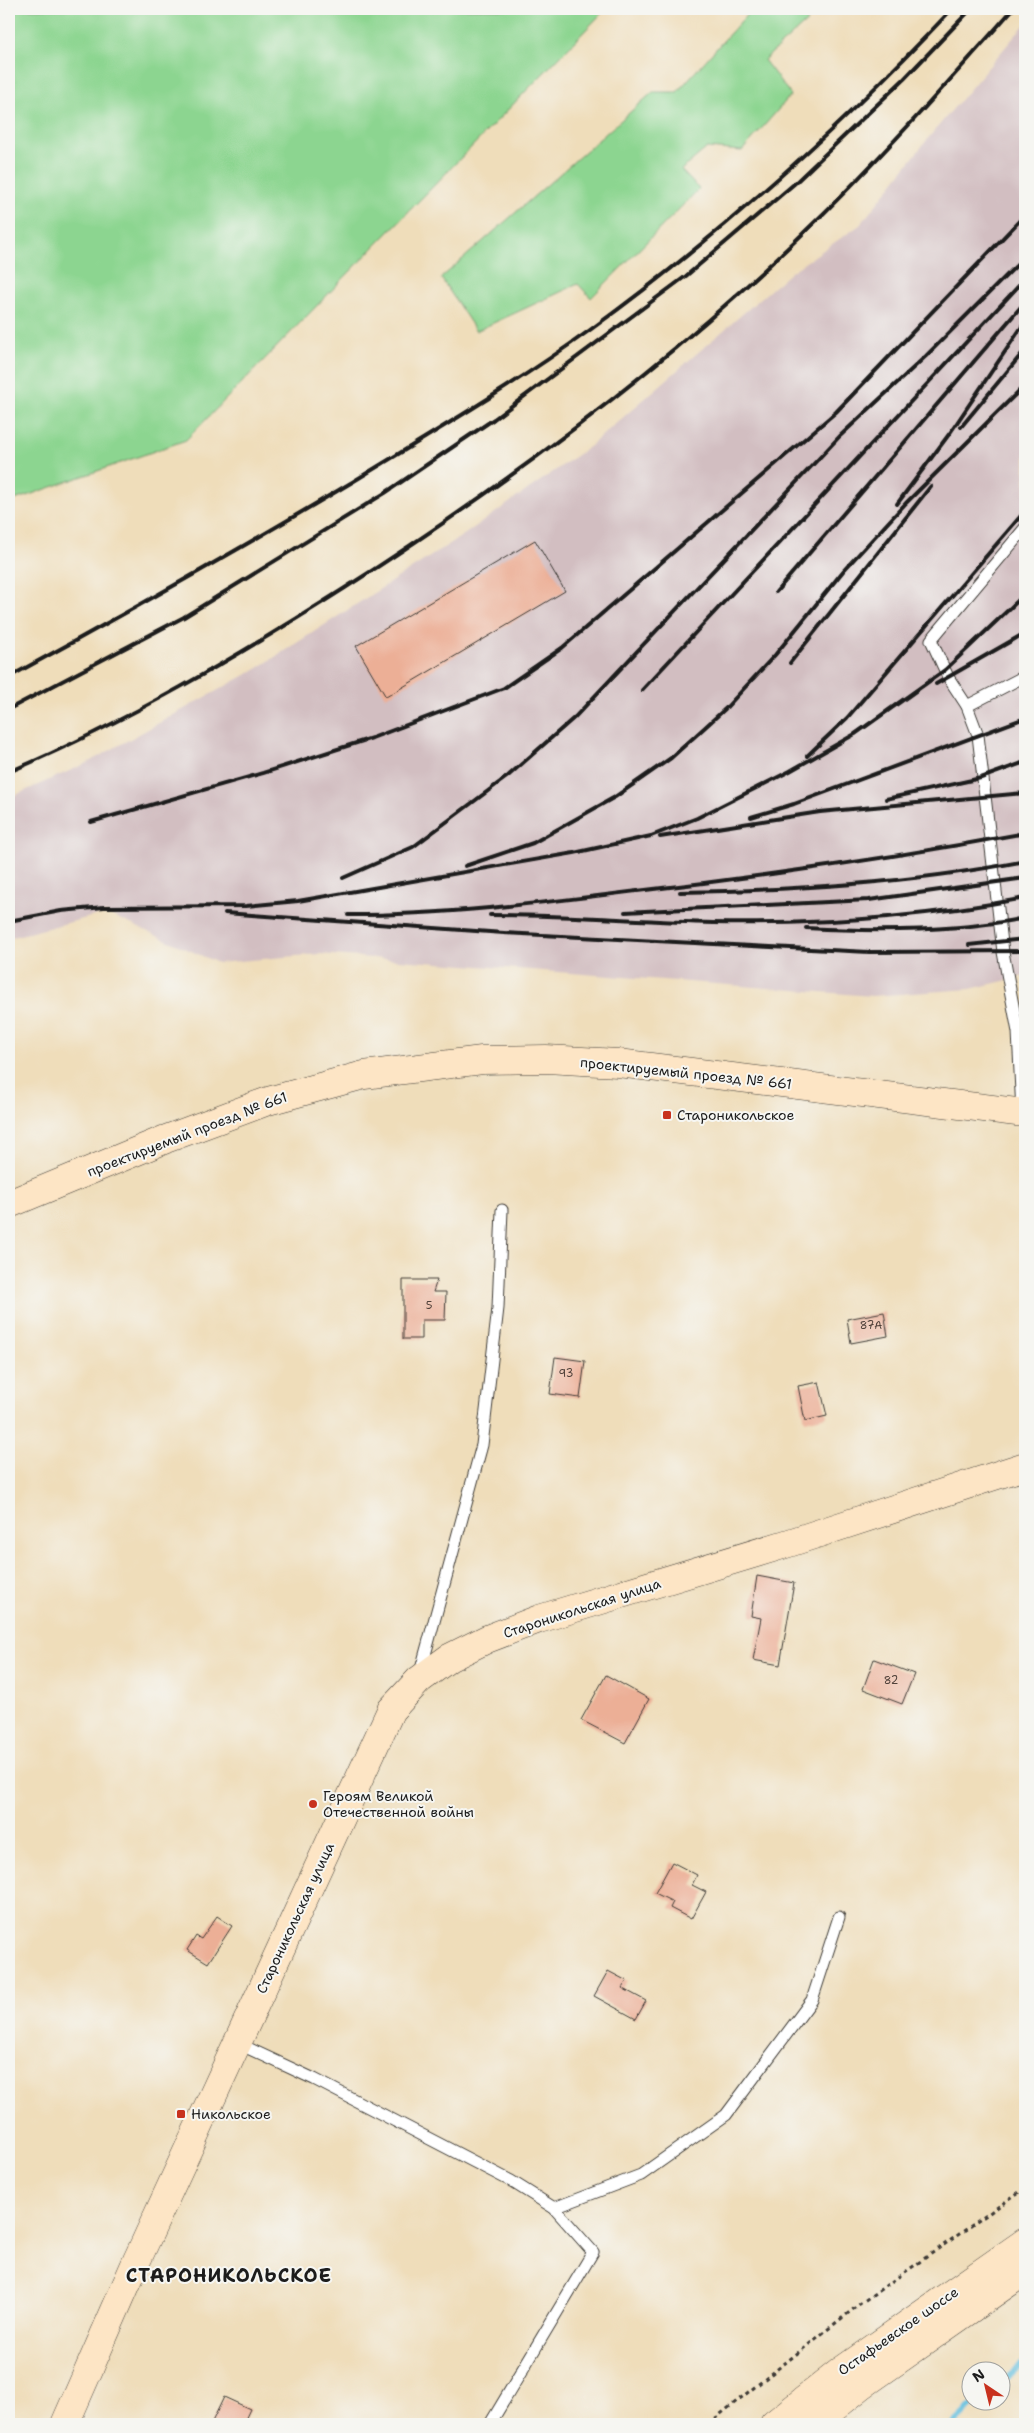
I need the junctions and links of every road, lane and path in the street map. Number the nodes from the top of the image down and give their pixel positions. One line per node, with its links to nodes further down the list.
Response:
1 (1025, 528): 3 (lane)
2 (1025, 676): 3 (lane)
3 (967, 706): 4 (lane)
4 (1024, 1113): 5 (main road, проектируемый проезд № 661)
5 (9, 1204)
6 (502, 1210): 8 (lane)
7 (1025, 1466): 8 (main road, Староникольская улица)
8 (419, 1680): 10 (main road, Староникольская улица)
9 (839, 1917): 12 (lane)
10 (237, 2043): 12 (lane); 15 (main road, Староникольская улица)
11 (1025, 2188): 17 (path)
12 (554, 2208): 16 (lane)
13 (1025, 2242): 18 (main road, Остафьевское шоссе)
14 (1025, 2271): 19 (main road, Остафьевское шоссе)
15 (65, 2424)
16 (490, 2424)
17 (708, 2424)
18 (774, 2424)
19 (814, 2424)

